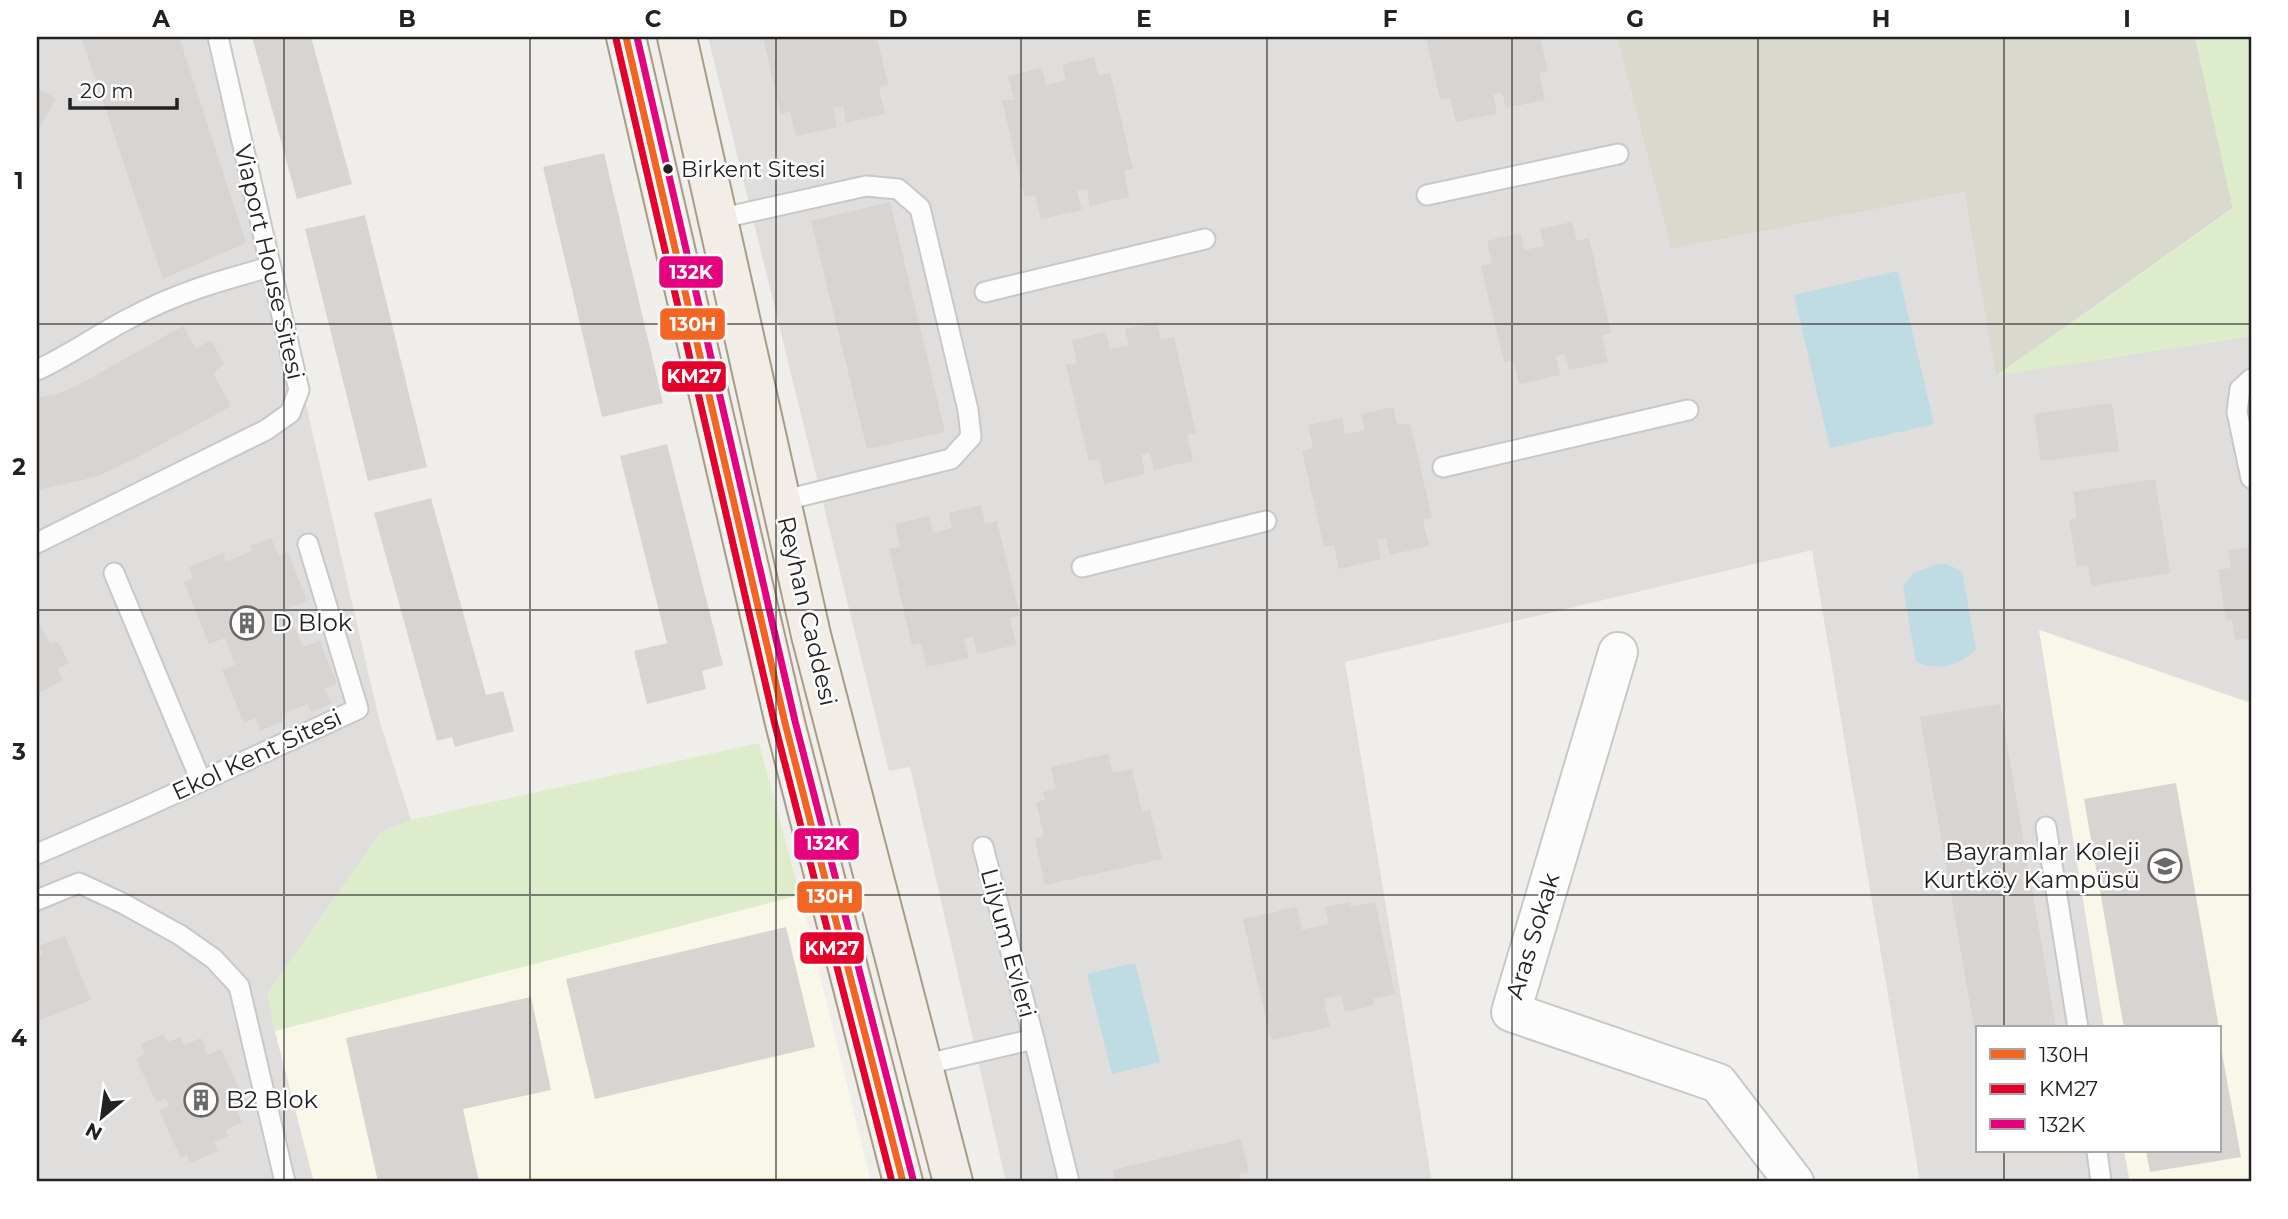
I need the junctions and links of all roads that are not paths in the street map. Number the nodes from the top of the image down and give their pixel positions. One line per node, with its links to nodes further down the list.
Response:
1 (218, 37): 8 (lane, Viaport House Sitesi)
2 (626, 37): 32 (main road, Reyhan Caddesi)
3 (677, 37): 6 (main road, Reyhan Caddesi)
4 (1618, 154): 5 (lane)
5 (1427, 195)
6 (718, 219): 15 (main road, Reyhan Caddesi); 15 (lane)
7 (1205, 239): 9 (lane)
8 (270, 267): 10 (lane); 17 (lane, Viaport House Sitesi)
9 (985, 292)
10 (37, 370)
11 (2251, 379): 14 (lane)
12 (1688, 410): 13 (lane)
13 (1443, 467)
14 (2251, 478)
15 (781, 501): 29 (main road, Reyhan Caddesi)
16 (1266, 521): 19 (lane)
17 (37, 543)
18 (308, 544): 22 (lane, Ekol Kent Sitesi)
19 (1082, 567)
20 (114, 573): 22 (lane)
21 (1618, 652): 35 (street, Aras Sokak)
22 (201, 781): 25 (lane, Ekol Kent Sitesi)
23 (2046, 827): 27 (lane)
24 (983, 847): 28 (lane, Lilyum Evleri)
25 (37, 853)
26 (37, 900): 31 (lane)
27 (2078, 1026)
28 (1034, 1039): 29 (lane, Lilyum Evleri); 34 (lane, Lilyum Evleri)
29 (922, 1065): 33 (main road, Reyhan Caddesi)
30 (2097, 1152): 36 (lane)
31 (285, 1182)
32 (903, 1182)
33 (953, 1182)
34 (1069, 1182)
35 (1794, 1182)
36 (2101, 1182)

